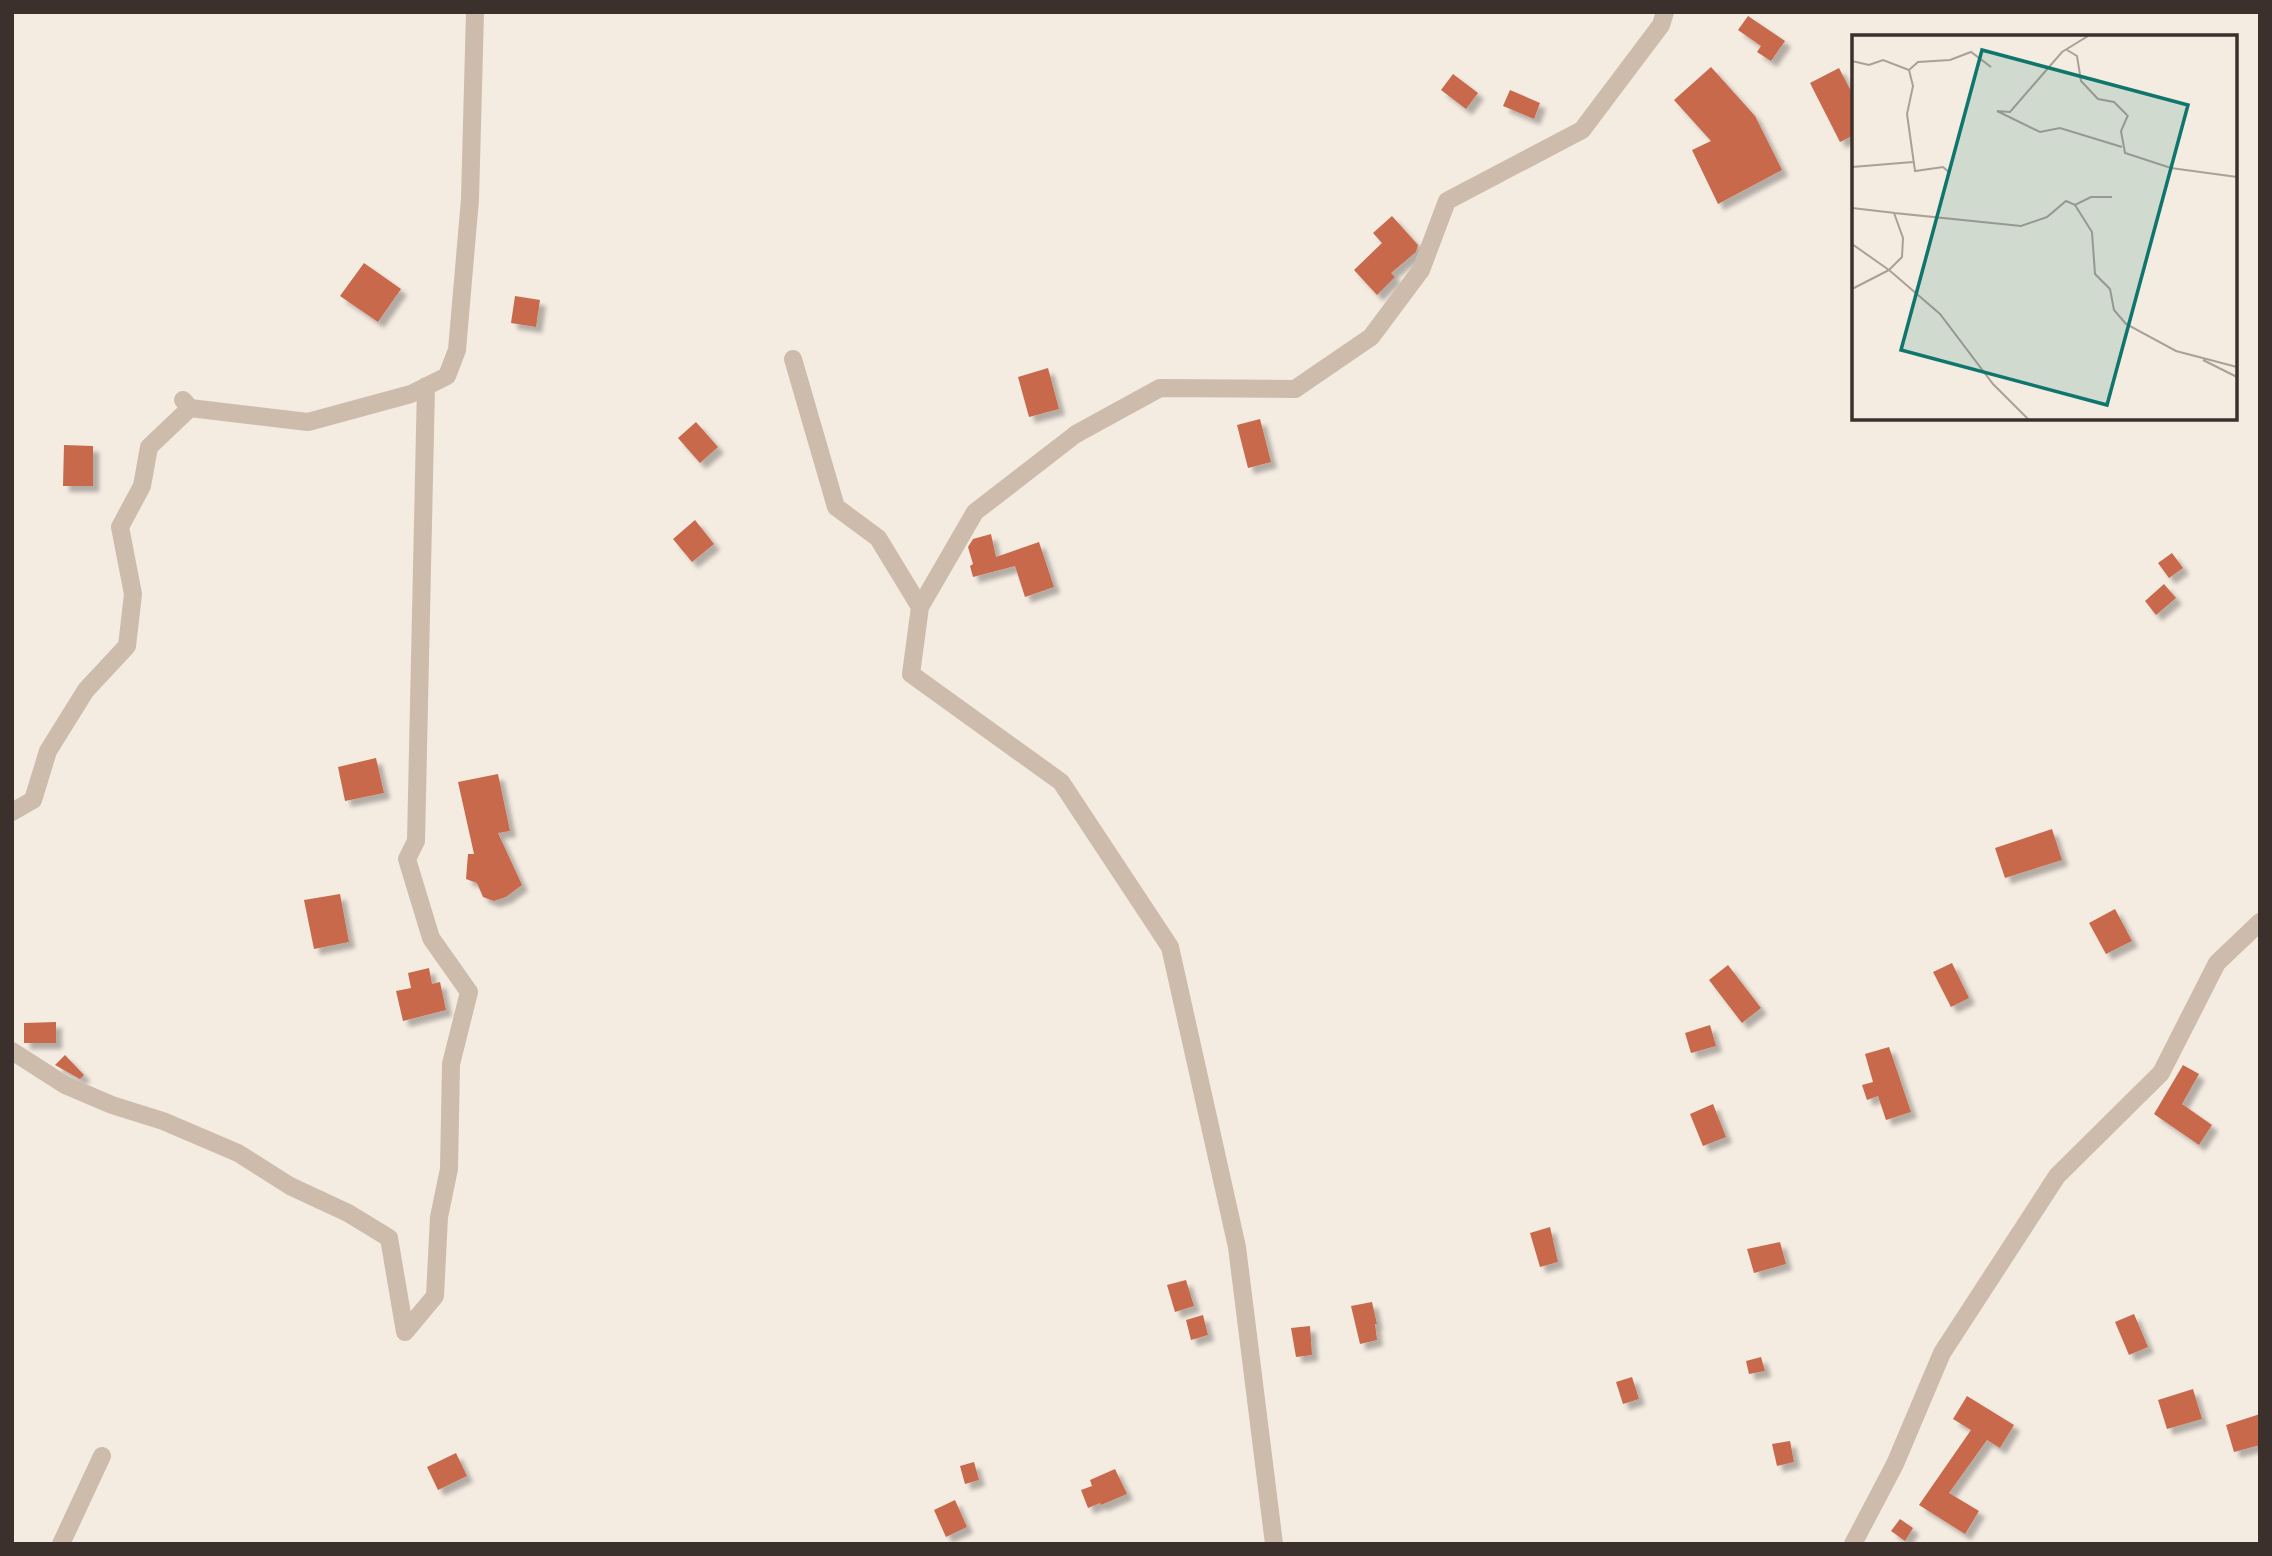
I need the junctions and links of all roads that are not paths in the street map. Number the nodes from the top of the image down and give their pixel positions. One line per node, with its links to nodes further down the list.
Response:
1 (475, 12): 4 (street)
2 (1665, 12): 5 (street)
3 (793, 359): 5 (street)
4 (426, 386): 6 (street); 8 (street)
5 (920, 607): 11 (street)
6 (12, 812)
7 (2260, 922): 12 (street)
8 (12, 1051)
9 (102, 1456): 10 (street)
10 (61, 1544)
11 (1273, 1544)
12 (1853, 1544)

